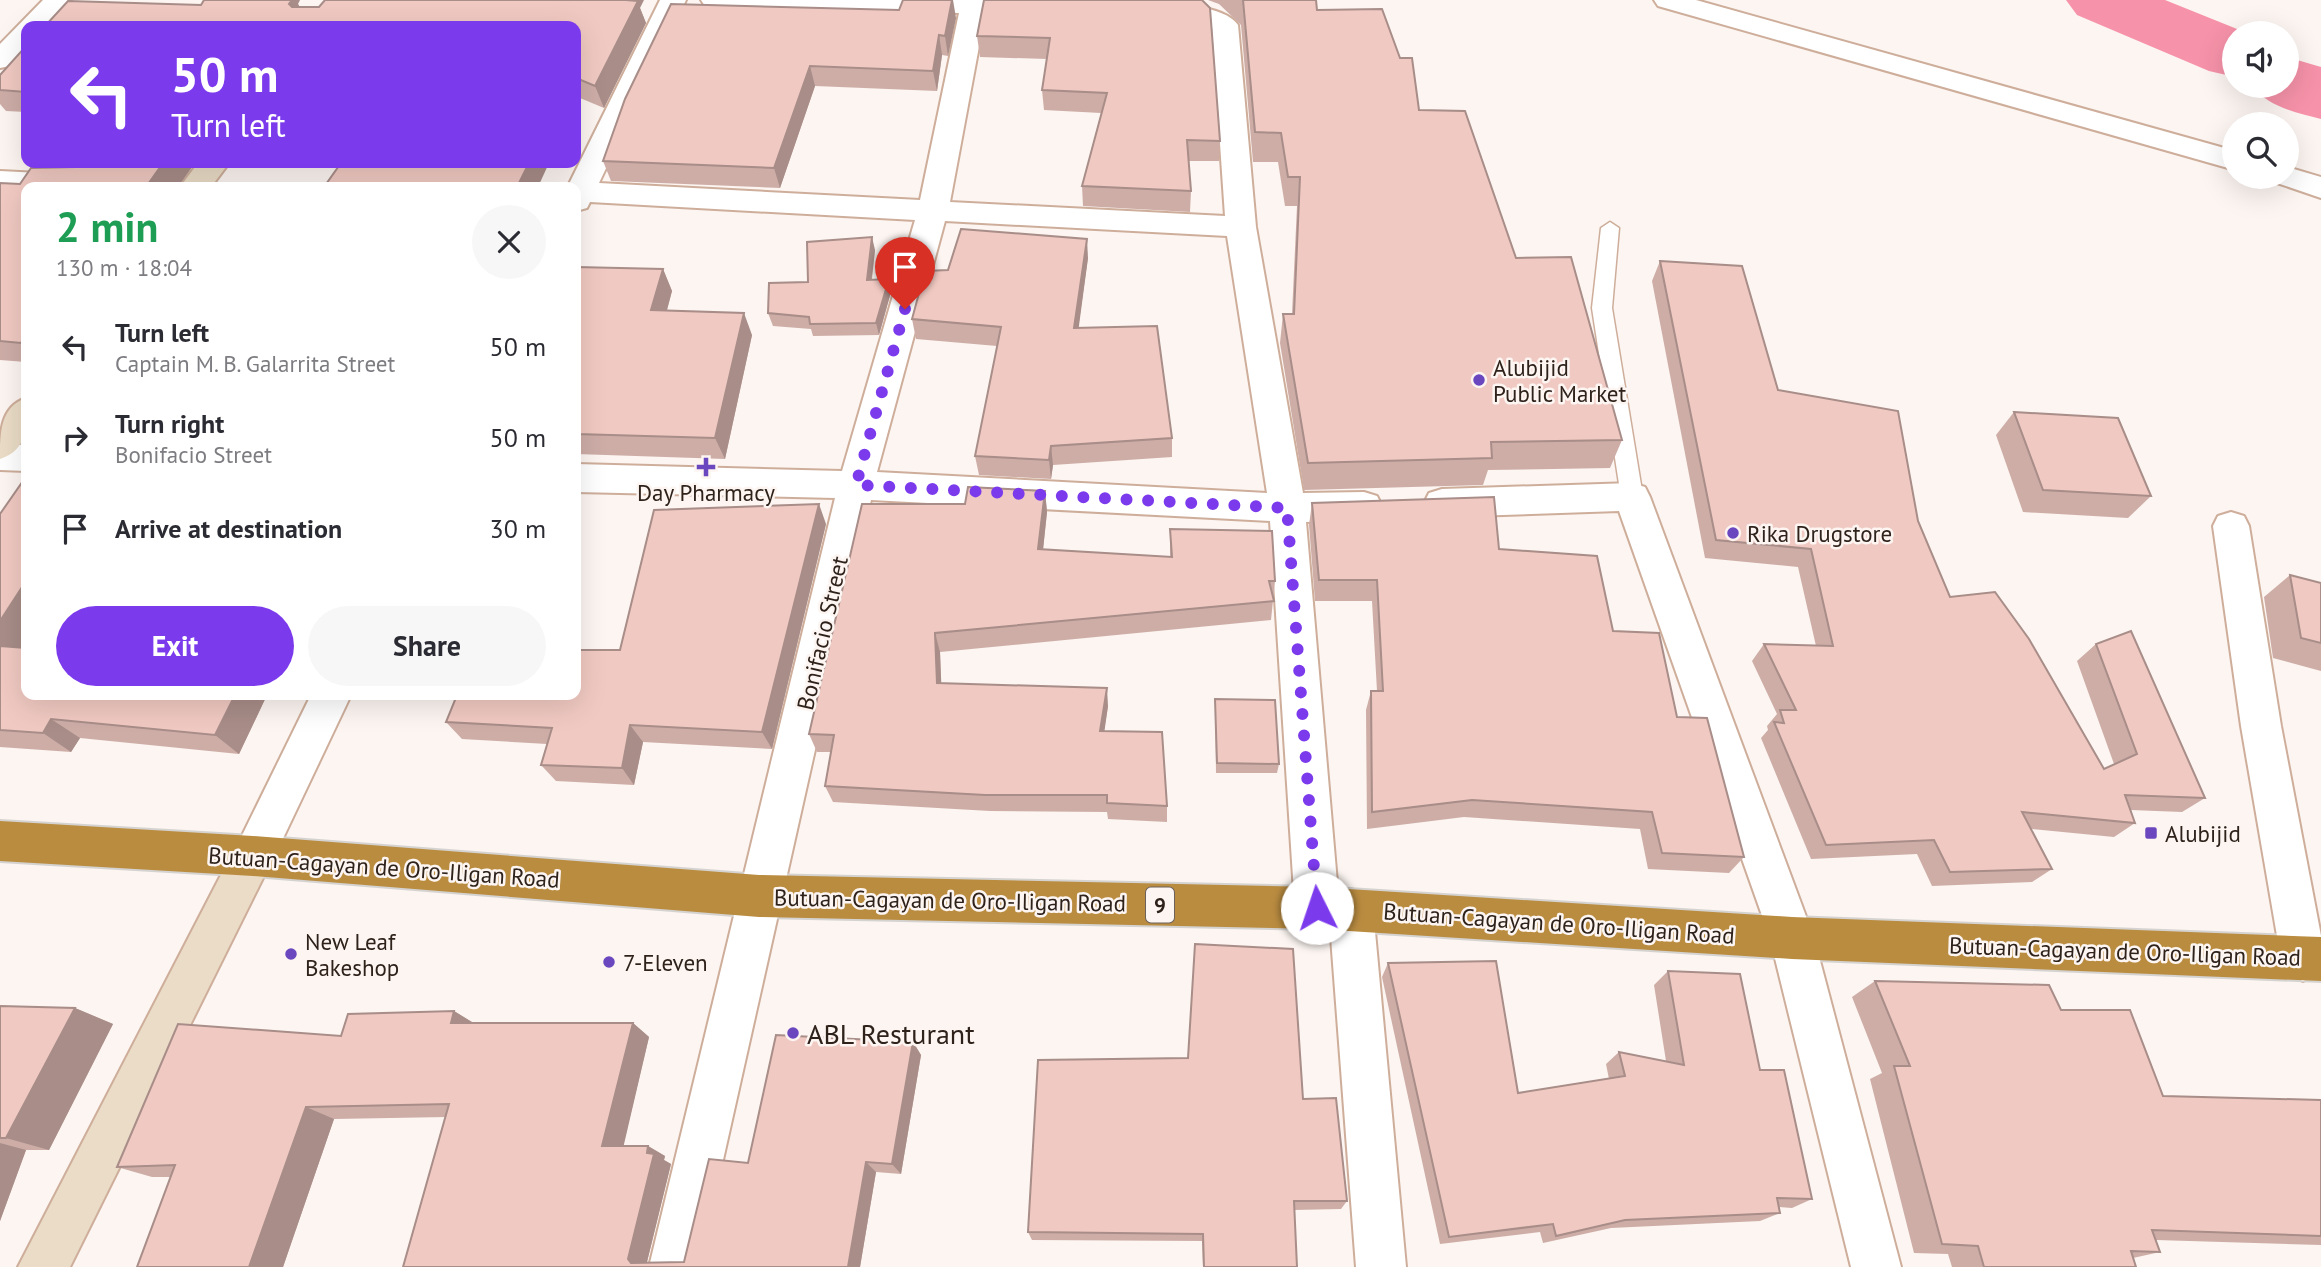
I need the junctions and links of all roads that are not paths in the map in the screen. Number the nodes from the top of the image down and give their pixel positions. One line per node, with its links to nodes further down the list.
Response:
1 (58, 0): 8 (street)
2 (673, 0): 17 (street)
3 (714, 0): 5 (street)
4 (1667, 0): 11 (street)
5 (974, 4): 6 (street); 20 (street, Bonifacio Street)
6 (1055, 7)
7 (1138, 7): 21 (street)
8 (38, 21)
9 (21, 38): 10 (street)
10 (0, 60)
11 (2222, 157)
12 (210, 168): 16 (street)
13 (2299, 180): 18 (street)
14 (0, 181): 15 (street)
15 (21, 182)
16 (199, 182)
17 (581, 187)
18 (2321, 188)
19 (581, 195): 20 (street)
20 (933, 209): 21 (street); 28 (street, Bonifacio Street)
21 (1241, 227): 30 (street)
22 (1610, 228): 29 (lane)
23 (21, 418): 24 (street)
24 (0, 446)
25 (0, 457): 26 (street)
26 (21, 458)
27 (581, 478): 28 (street)
28 (856, 485): 30 (street); 35 (street, Bonifacio Street)
29 (1632, 497): 30 (street); 37 (street)
30 (1287, 508): 36 (street)
31 (2231, 526): 38 (street)
32 (329, 700): 34 (street)
33 (0, 841): 34 (highway, Butuan-Cagayan de Oro-Iligan Road / 9)
34 (253, 856): 35 (highway, Butuan-Cagayan de Oro-Iligan Road / 9); 39 (street)
35 (759, 896): 36 (highway, Butuan-Cagayan de Oro-Iligan Road / 9); 40 (street, Bonifacio Street)
36 (1334, 909): 37 (highway, Butuan-Cagayan de Oro-Iligan Road / 9); 41 (street)
37 (1792, 938): 38 (highway, Butuan-Cagayan de Oro-Iligan Road / 9); 42 (street)
38 (2312, 959)
39 (43, 1267)
40 (674, 1267)
41 (1381, 1267)
42 (1876, 1267)

